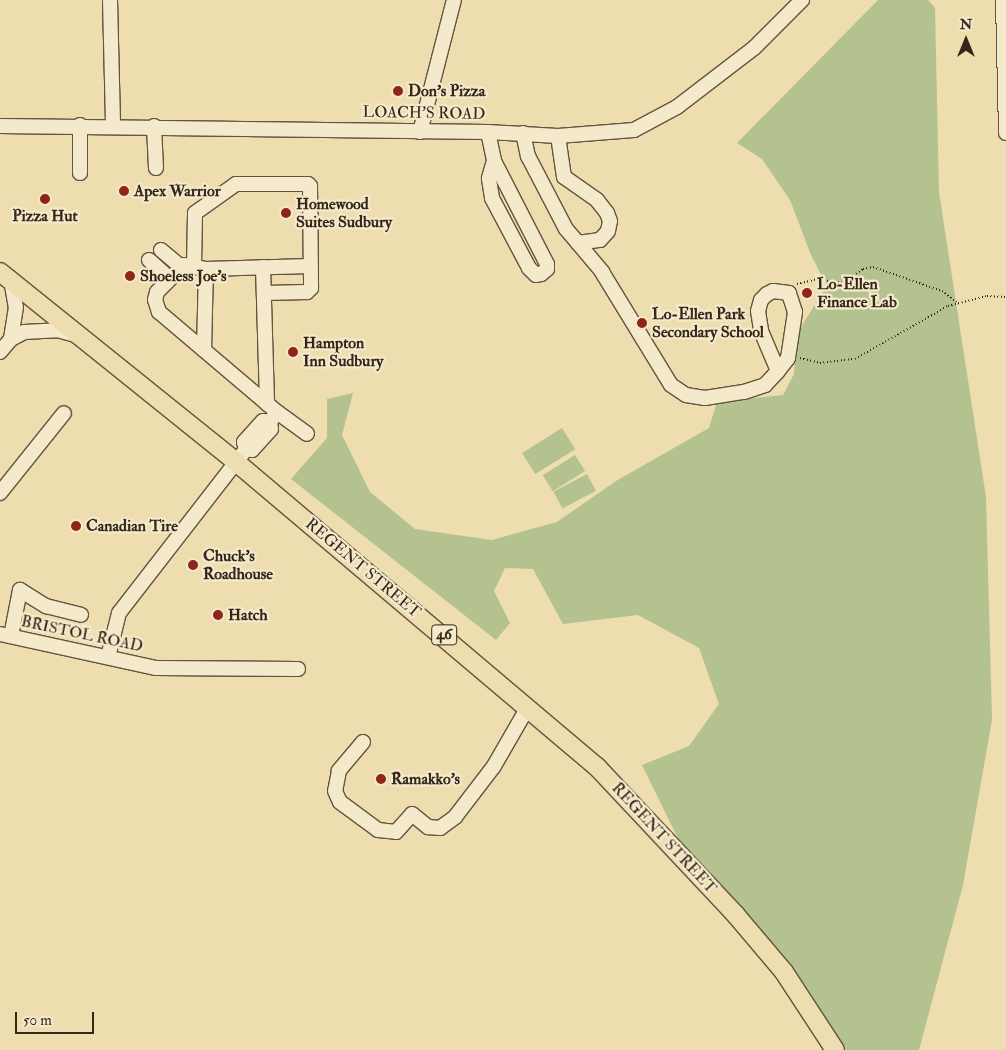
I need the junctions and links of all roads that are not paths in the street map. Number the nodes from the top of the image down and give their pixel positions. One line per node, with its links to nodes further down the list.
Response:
1 (110, 0): 6 (street)
2 (454, 0): 9 (street)
3 (802, 0): 13 (street, LOACH'S ROAD)
4 (1003, 0): 12 (street)
5 (80, 125): 6 (street, LOACH'S ROAD); 7 (street, LOACH'S ROAD); 16 (street)
6 (113, 125): 8 (street, LOACH'S ROAD)
7 (0, 126)
8 (154, 126): 9 (street, LOACH'S ROAD); 15 (street)
9 (420, 132): 10 (street, LOACH'S ROAD)
10 (488, 132): 11 (street, LOACH'S ROAD); 14 (street)
11 (523, 133): 13 (street, LOACH'S ROAD); 17 (street)
12 (1006, 133)
13 (558, 136): 17 (street)
14 (494, 161): 14 (street)
15 (156, 168)
16 (80, 173)
17 (578, 243): 31 (street)
18 (161, 250): 20 (street)
19 (149, 260): 25 (street)
20 (180, 266): 22 (street); 25 (street)
21 (310, 266): 22 (street); 23 (street); 26 (street)
22 (200, 267): 23 (street); 29 (street)
23 (263, 267): 26 (street)
24 (5, 276): 27 (main road, REGENT STREET / 46); 28 (street)
25 (169, 278): 29 (street)
26 (264, 293): 33 (street)
27 (79, 336): 28 (street); 35 (main road, REGENT STREET / 46)
28 (11, 339): 30 (street)
29 (204, 350): 33 (street)
30 (0, 352)
31 (778, 371): 31 (street)
32 (64, 413): 36 (street)
33 (271, 413): 34 (street); 35 (street)
34 (307, 434)
35 (241, 455): 39 (street); 41 (main road, REGENT STREET / 46)
36 (3, 483)
37 (81, 615): 38 (street)
38 (6, 635): 39 (street, BRISTOL ROAD)
39 (108, 657): 40 (street, BRISTOL ROAD)
40 (298, 669)
41 (528, 707): 42 (street); 43 (main road, REGENT STREET / 46)
42 (363, 742)
43 (835, 1050)

